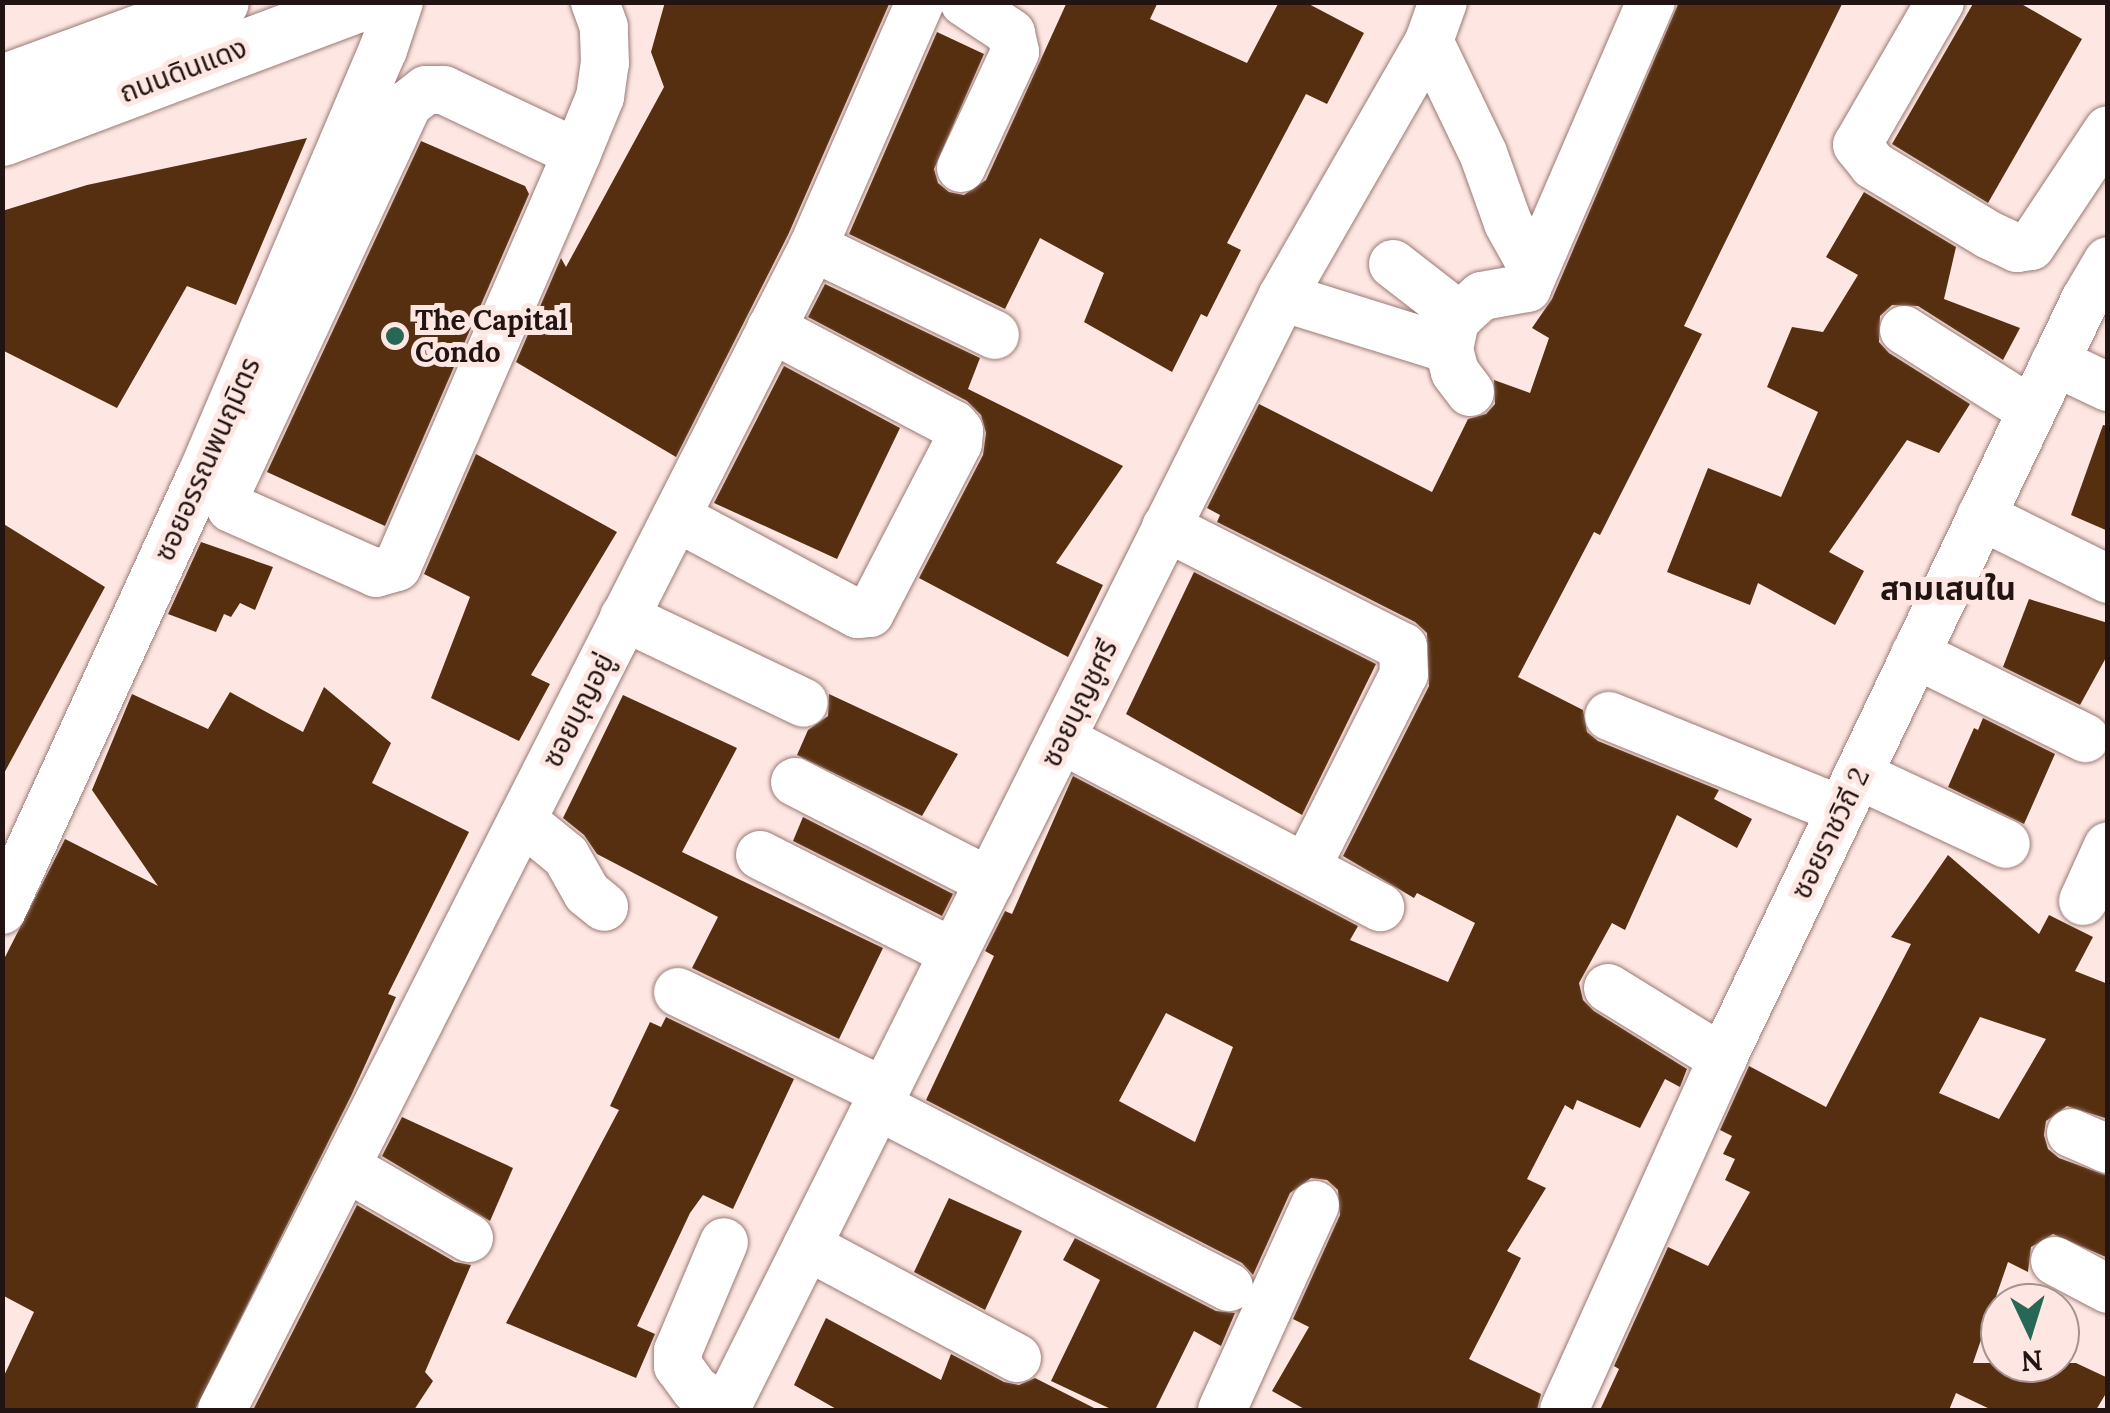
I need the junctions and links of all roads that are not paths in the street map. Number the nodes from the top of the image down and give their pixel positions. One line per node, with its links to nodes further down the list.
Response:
1 (221, 2): 10 (main road, ถนนดินแดง)
2 (364, 2): 12 (main road, ถนนดินแดง)
3 (399, 2): 49 (street, ซอยอรรณพนฤมิตร)
4 (595, 2): 13 (street)
5 (920, 2): 15 (street, ซอยบุญอยู่)
6 (964, 2): 14 (street)
7 (1651, 2): 18 (street)
8 (1940, 2): 11 (street)
9 (1436, 22): 18 (street); 19 (street, ซอยบุญชูศรี)
10 (2, 82)
11 (2108, 130)
12 (2, 138)
13 (576, 152): 13 (street)
14 (961, 168)
15 (813, 246): 20 (street, ซอยบุญอยู่); 23 (street)
16 (2108, 261): 24 (street, ซอยราชวิถี 2)
17 (1393, 264): 22 (street)
18 (1534, 270): 22 (street)
19 (1282, 298): 22 (street); 30 (street, ซอยบุญชูศรี)
20 (771, 328): 28 (street, ซอยบุญอยู่); 28 (street)
21 (1904, 330): 27 (street)
22 (1454, 333): 26 (street)
23 (994, 335)
24 (2054, 362): 25 (street); 27 (street, ซอยราชวิถี 2)
25 (2108, 387)
26 (1470, 392)
27 (2032, 411): 29 (street, ซอยราชวิถี 2)
28 (676, 516): 32 (street, ซอยบุญอยู่)
29 (1982, 516): 31 (street); 33 (street, ซอยราชวิถี 2)
30 (1166, 526): 37 (street, ซอยบุญชูศรี); 44 (street)
31 (2108, 578)
32 (624, 617): 34 (street); 40 (street, ซอยบุญอยู่)
33 (1916, 654): 36 (street); 39 (street, ซอยราชวิถี 2)
34 (804, 702)
35 (1609, 716): 39 (street)
36 (2085, 738)
37 (1061, 739): 44 (street); 45 (street, ซอยบุญชูศรี)
38 (795, 782): 45 (street)
39 (1849, 792): 41 (street); 53 (street, ซอยราชวิถี 2)
40 (522, 820): 48 (street); 55 (street, ซอยบุญอยู่)
41 (2006, 844)
42 (2108, 846): 46 (street)
43 (760, 855): 50 (street)
44 (1307, 866): 47 (street)
45 (990, 882): 50 (street, ซอยบุญชูศรี)
46 (2083, 901)
47 (1380, 906)
48 (604, 907)
49 (2, 910)
50 (954, 953): 54 (street, ซอยบุญชูศรี)
51 (1608, 988): 53 (street)
52 (678, 992): 54 (street)
53 (1723, 1058): 64 (street, ซอยราชวิถี 2)
54 (882, 1099): 59 (street, ซอยบุญชูศรี); 61 (street)
55 (346, 1167): 57 (street); 65 (street, ซอยบุญอยู่)
56 (1316, 1204): 67 (street)
57 (469, 1238)
58 (724, 1242): 66 (street)
59 (807, 1246): 63 (street); 66 (street, ซอยบุญชูศรี)
60 (2055, 1261): 62 (street)
61 (1229, 1287)
62 (2108, 1289)
63 (1016, 1358)
64 (1571, 1407)
65 (222, 1410)
66 (724, 1410)
67 (1222, 1410)

